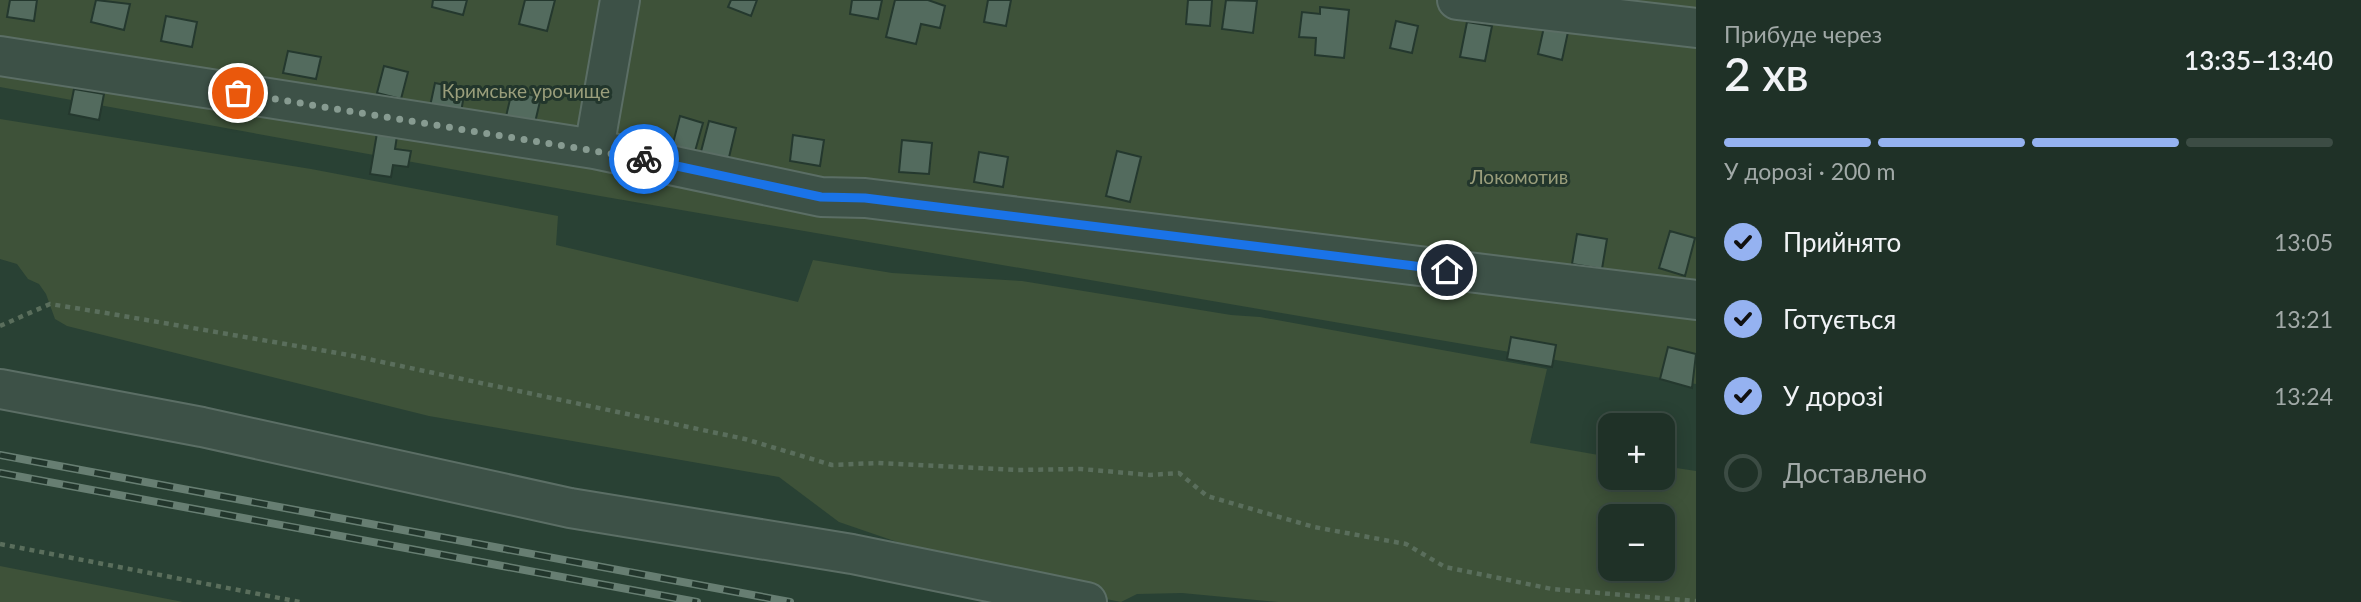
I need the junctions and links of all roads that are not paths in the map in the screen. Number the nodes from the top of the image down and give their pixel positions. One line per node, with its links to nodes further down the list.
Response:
1 (620, 0): 5 (lane)
2 (1457, 0): 3 (lane)
3 (1696, 28)
4 (0, 56): 5 (lane)
5 (594, 149): 6 (lane)
6 (1696, 300)
7 (0, 389): 8 (lane)
8 (1087, 602)

